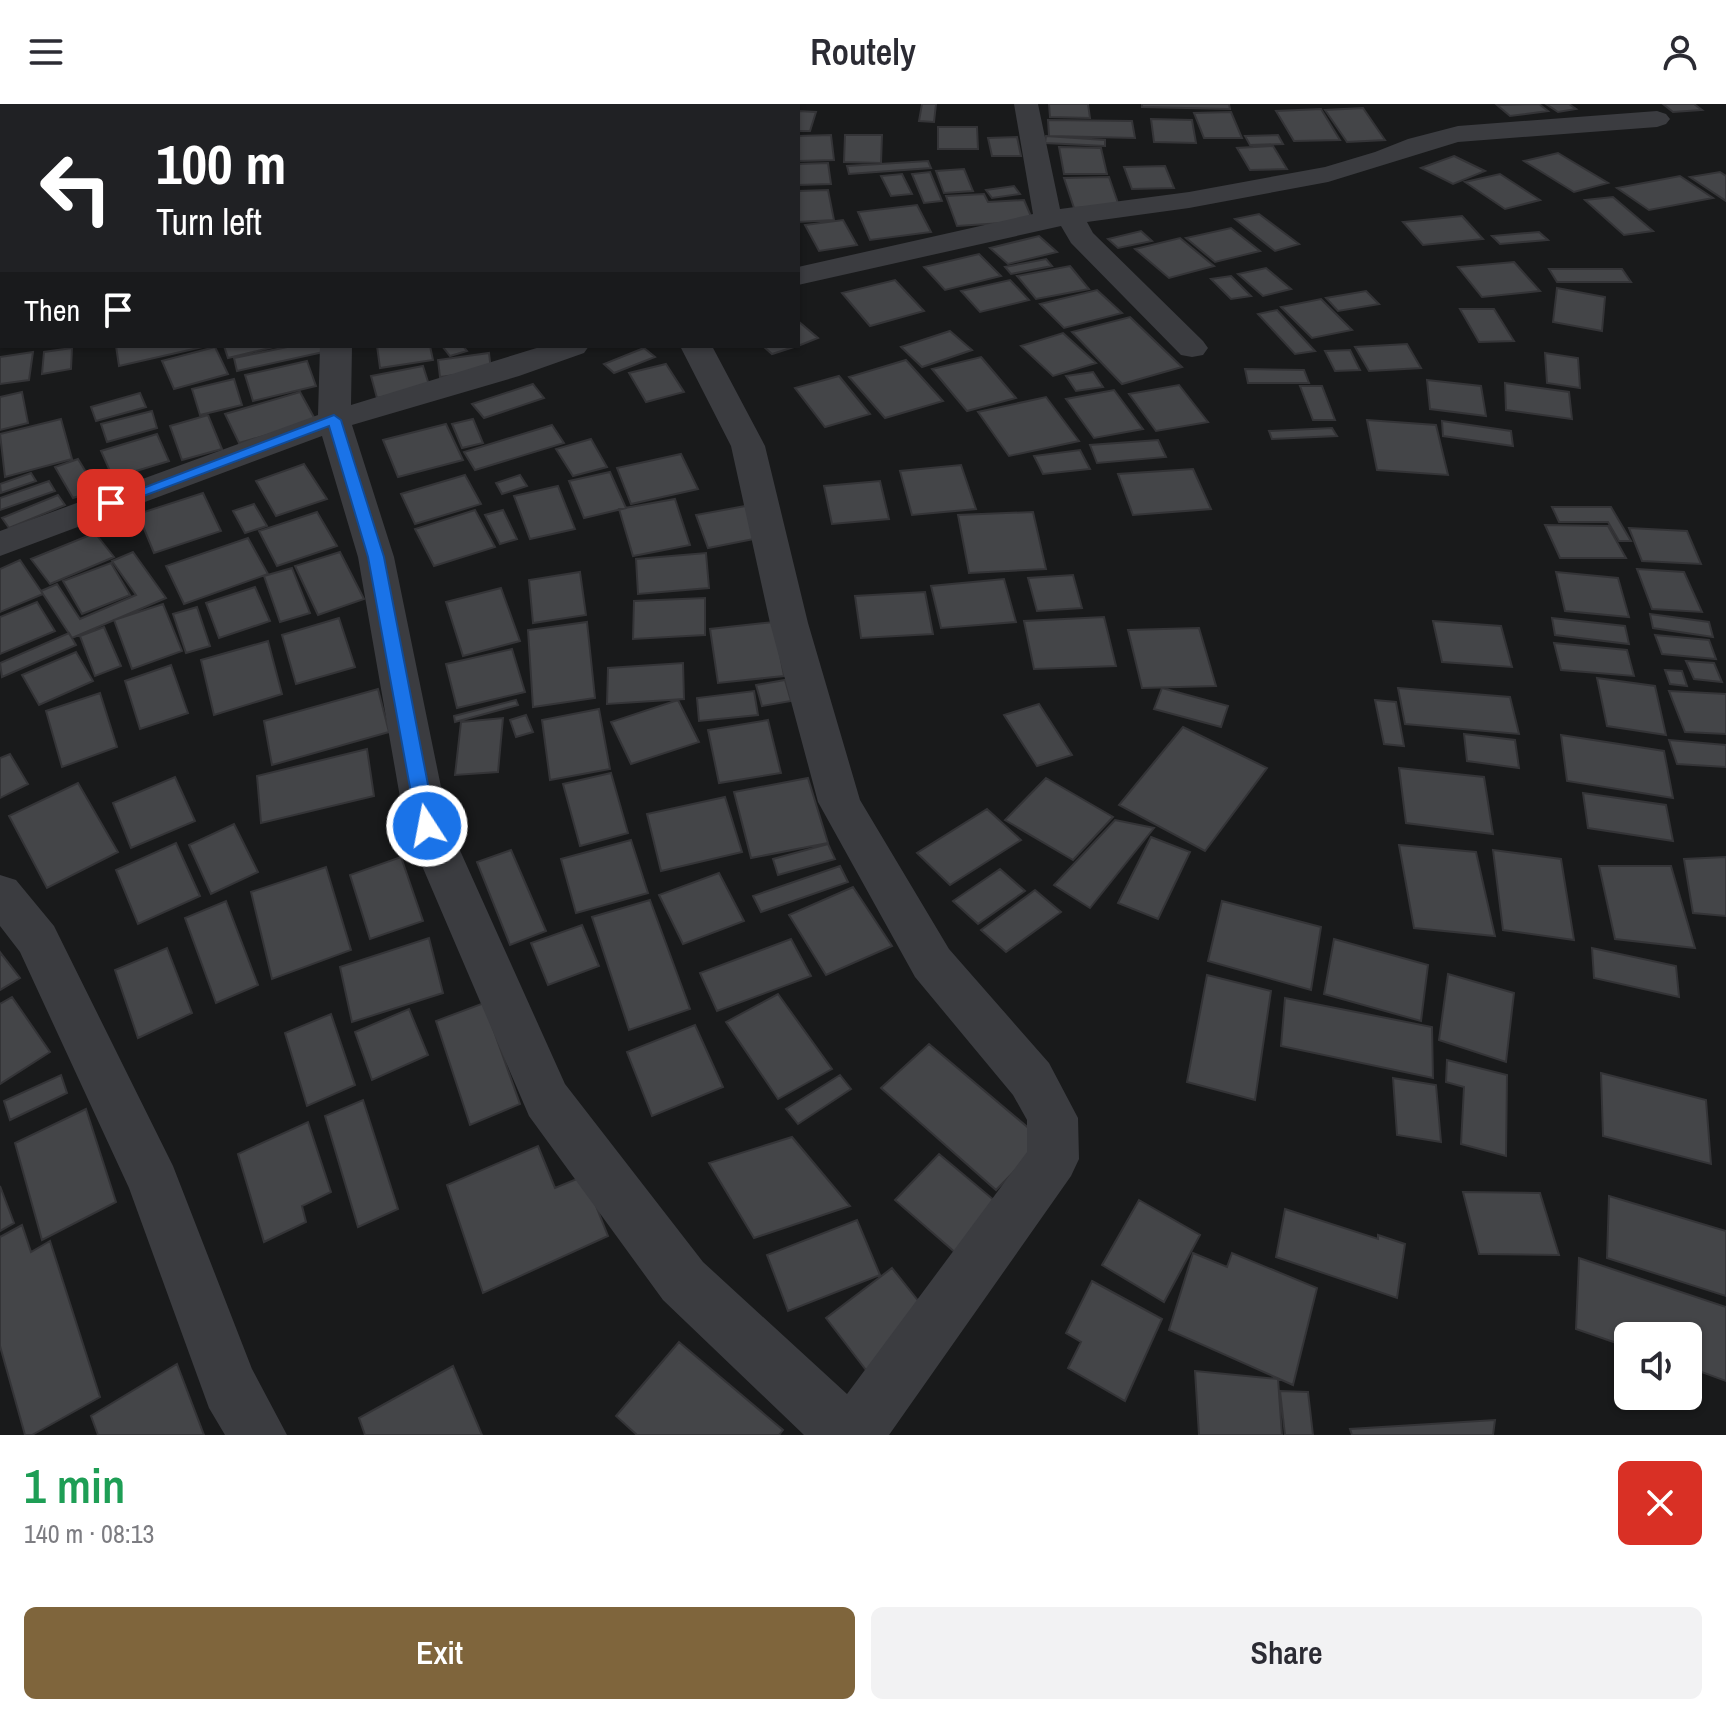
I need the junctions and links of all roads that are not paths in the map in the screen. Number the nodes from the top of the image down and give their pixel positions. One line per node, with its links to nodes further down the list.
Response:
1 (1026, 104): 3 (street)
2 (1657, 119): 3 (street)
3 (1059, 218): 4 (street); 8 (street)
4 (800, 276)
5 (336, 348): 9 (street)
6 (567, 348): 9 (street)
7 (697, 348): 14 (street)
8 (1192, 348)
9 (334, 420): 10 (street); 13 (street)
10 (0, 544)
11 (0, 893): 12 (street)
12 (257, 1435)
13 (847, 1435)
14 (853, 1435)

